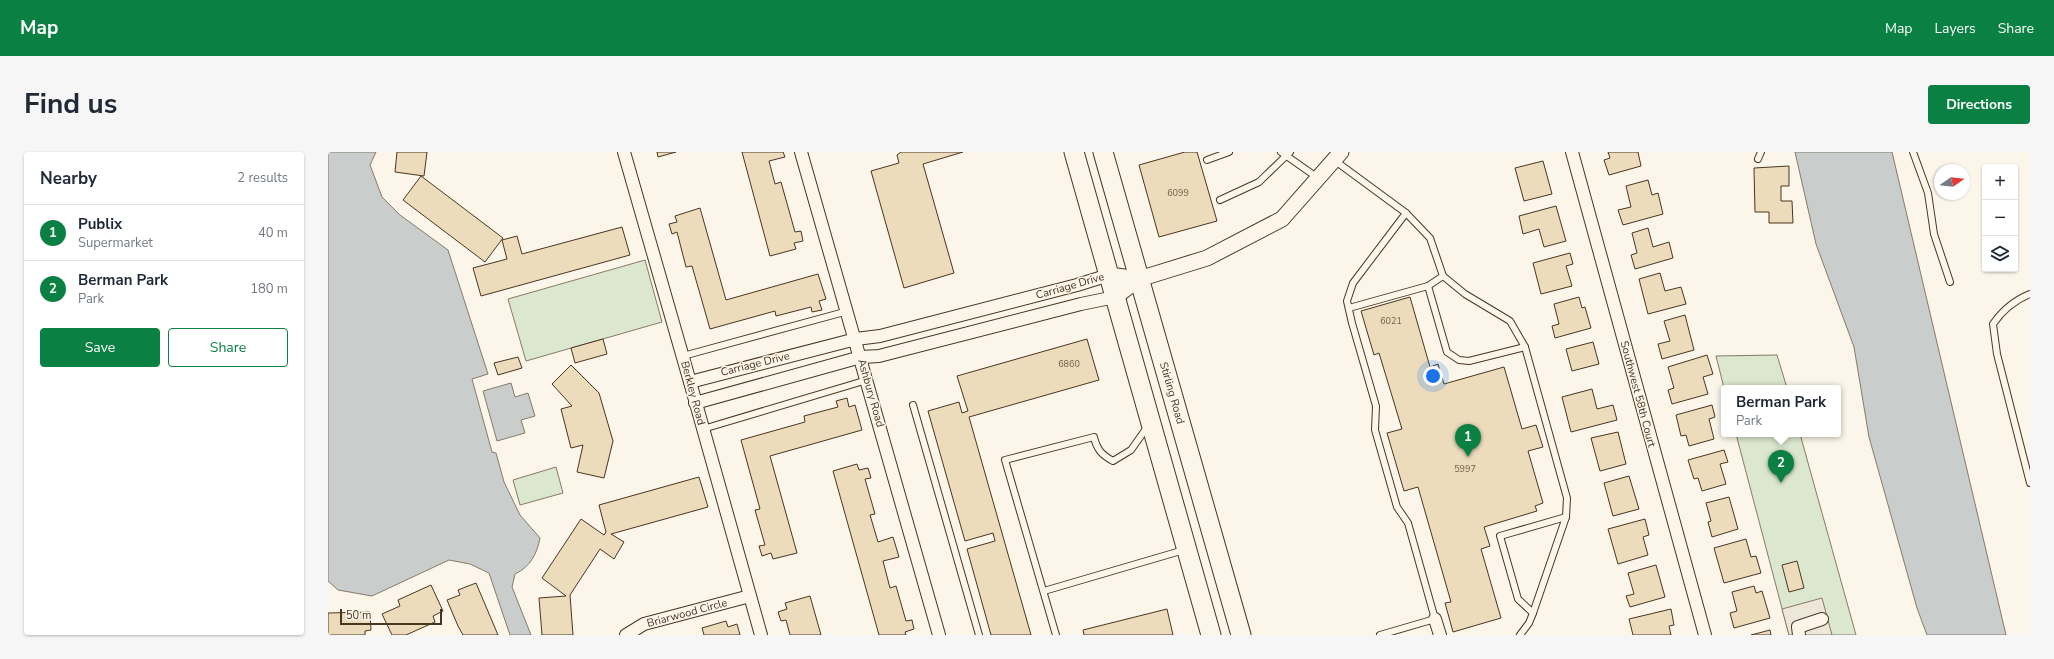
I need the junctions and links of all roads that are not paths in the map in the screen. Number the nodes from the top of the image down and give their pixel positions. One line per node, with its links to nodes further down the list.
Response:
1 (624, 152): 30 (street, Berkley Road)
2 (801, 152): 27 (street, Ashbury Road)
3 (1074, 152): 17 (main road)
4 (1103, 152): 19 (main road, Stirling Road)
5 (1229, 152): 13 (lane)
6 (1281, 152): 10 (lane)
7 (1572, 152): 56 (street, Southwest 58th Court)
8 (1761, 152): 12 (lane)
9 (1913, 152): 20 (lane)
10 (1288, 154): 14 (lane); 15 (lane)
11 (1338, 156): 14 (street); 16 (lane)
12 (1758, 159)
13 (1207, 160)
14 (1318, 178): 19 (street)
15 (1220, 200)
16 (1406, 213): 18 (lane); 25 (lane)
17 (1109, 275): 19 (street, Carriage Drive); 22 (street, Carriage Drive); 24 (main road)
18 (1444, 276): 21 (lane); 29 (lane)
19 (1140, 279): 24 (street, Carriage Drive); 53 (main road, Stirling Road)
20 (1950, 282)
21 (1428, 286): 25 (lane); 29 (lane)
22 (1053, 291): 26 (street); 28 (street, Carriage Drive)
23 (2030, 294): 38 (lane)
24 (1115, 297): 26 (street, Carriage Drive); 36 (main road)
25 (1349, 308): 44 (lane)
26 (1057, 310): 31 (street, Carriage Drive)
27 (848, 312): 28 (street, Ashbury Road); 30 (lane)
28 (856, 340): 31 (street, Ashbury Road); 33 (street, Carriage Drive)
29 (1525, 347): 39 (lane)
30 (683, 356): 33 (street, Berkley Road)
31 (861, 357): 32 (street, Ashbury Road); 34 (street, Carriage Drive)
32 (867, 380): 37 (lane); 49 (street, Ashbury Road)
33 (690, 382): 34 (street, Berkley Road)
34 (696, 403): 37 (street, Berkley Road)
35 (913, 405): 50 (lane)
36 (1151, 422): 40 (main road); 41 (lane)
37 (703, 429): 42 (street, Berkley Road)
38 (2030, 483)
39 (1566, 517): 43 (lane); 43 (lane)
40 (1187, 549): 41 (lane); 52 (main road)
41 (1044, 591): 51 (lane)
42 (750, 596): 47 (street, Briarwood Circle); 48 (street, Berkley Road)
43 (1533, 613): 55 (lane)
44 (1436, 619): 46 (lane); 54 (street)
45 (1822, 619): 57 (street)
46 (1384, 634)
47 (626, 635)
48 (761, 635)
49 (939, 635)
50 (979, 635)
51 (1056, 635)
52 (1211, 635)
53 (1241, 635)
54 (1440, 635)
55 (1520, 635)
56 (1705, 635)
57 (1799, 635)

